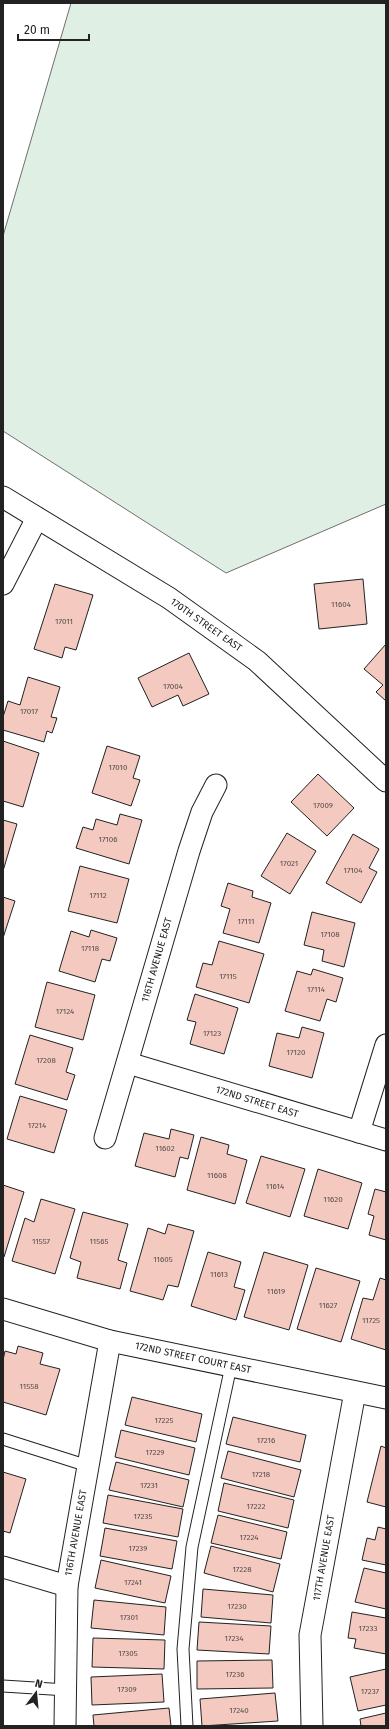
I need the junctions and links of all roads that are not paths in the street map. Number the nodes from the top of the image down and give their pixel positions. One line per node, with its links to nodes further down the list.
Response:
1 (3, 497): 2 (street, 170TH STREET EAST)
2 (37, 518): 3 (street); 4 (street, 170TH STREET EAST)
3 (3, 584)
4 (386, 781)
5 (216, 785): 7 (street, 116TH AVENUE EAST)
6 (386, 1045): 8 (street)
7 (128, 1063): 8 (street, 172ND STREET EAST); 9 (street, 116TH AVENUE EAST)
8 (359, 1132): 10 (street, 172ND STREET EAST)
9 (105, 1138)
10 (386, 1140)
11 (3, 1309): 12 (street, 172ND STREET COURT EAST)
12 (110, 1341): 13 (street, 172ND STREET COURT EAST); 17 (street, 116TH AVENUE EAST)
13 (231, 1366): 14 (street, 172ND STREET COURT EAST); 23 (lane)
14 (355, 1392): 15 (street, 172ND STREET COURT EAST); 24 (street, 117TH AVENUE EAST)
15 (386, 1398)
16 (3, 1439): 17 (lane)
17 (88, 1466): 19 (street, 116TH AVENUE EAST)
18 (3, 1567): 19 (street)
19 (67, 1586): 21 (street, 116TH AVENUE EAST)
20 (3, 1686): 21 (lane)
21 (66, 1690): 22 (street, 116TH AVENUE EAST)
22 (65, 1726)
23 (187, 1726)
24 (312, 1726)

